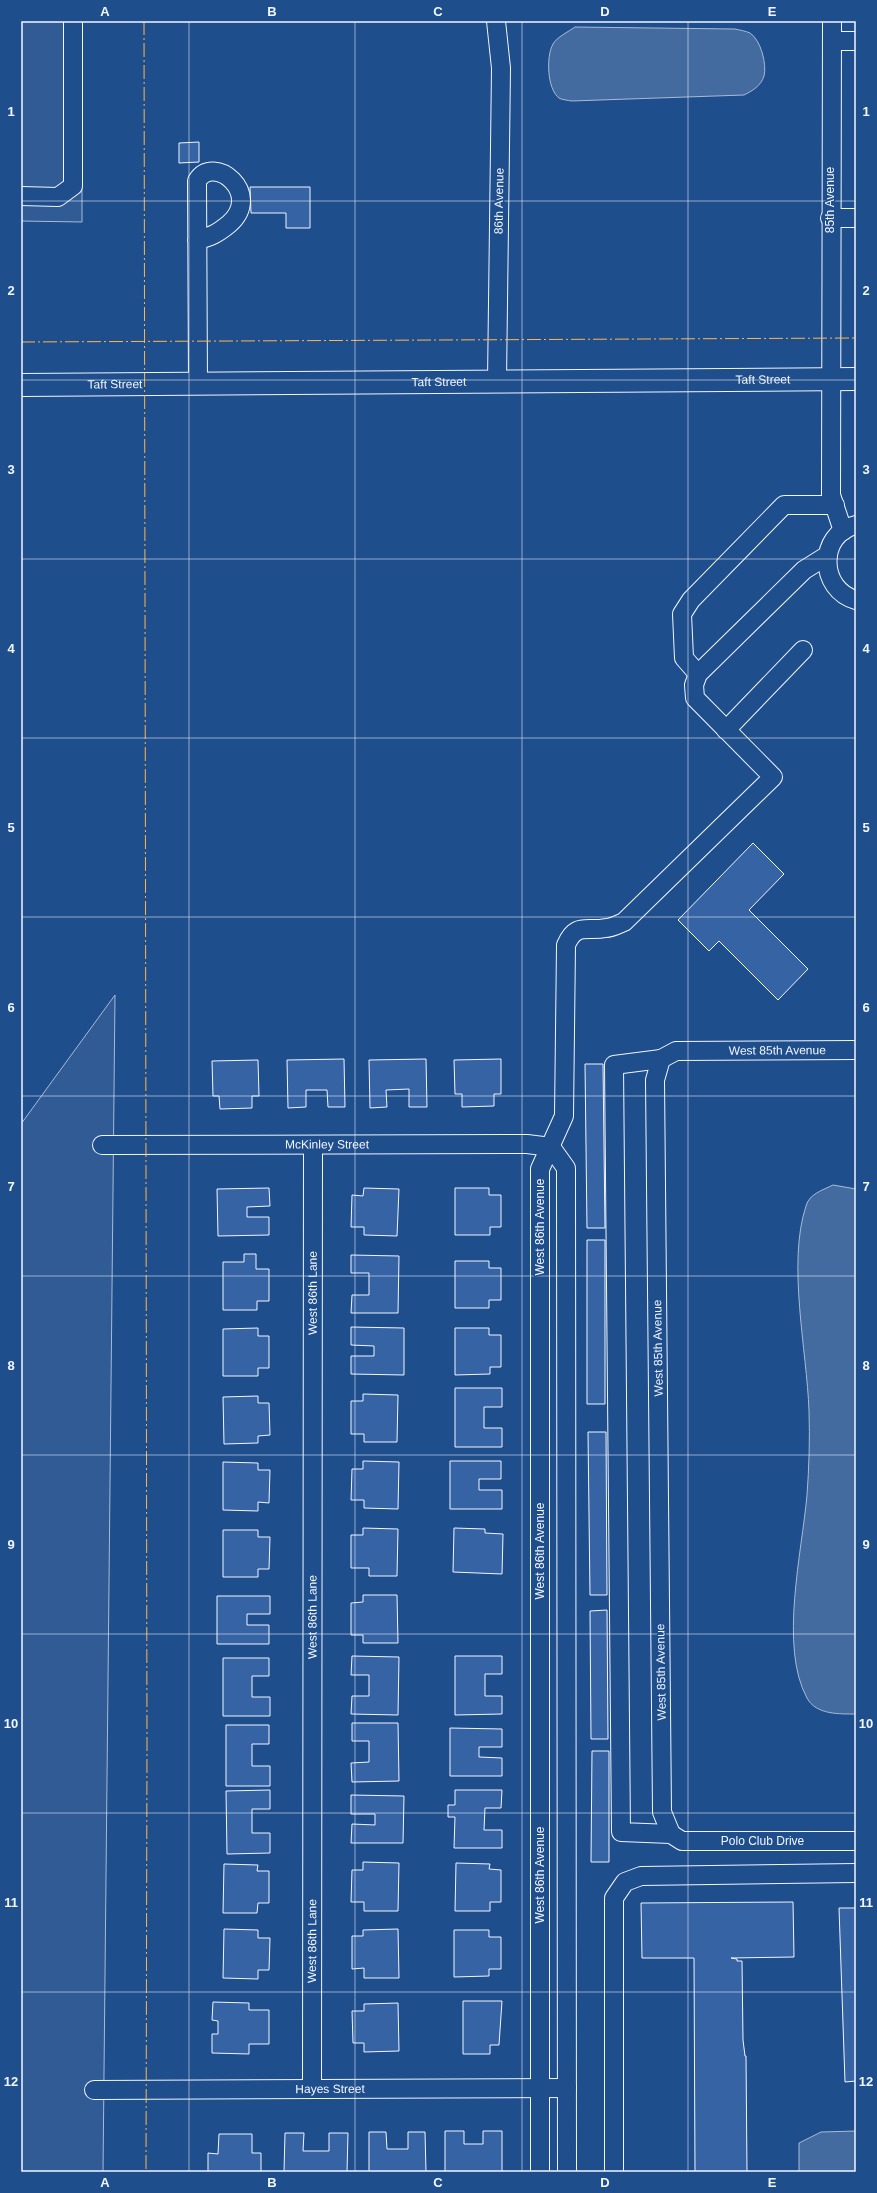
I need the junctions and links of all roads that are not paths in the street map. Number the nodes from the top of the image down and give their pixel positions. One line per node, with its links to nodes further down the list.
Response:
1 (73, 21): 6 (street)
2 (496, 21): 12 (street, 86th Avenue)
3 (832, 21): 4 (street, 85th Avenue)
4 (832, 41): 5 (street); 7 (street, 85th Avenue)
5 (856, 41)
6 (21, 196)
7 (830, 218): 8 (street); 10 (street, 85th Avenue)
8 (856, 218)
9 (197, 240): 13 (street)
10 (830, 379): 11 (main road, Taft Street); 12 (main road, Taft Street); 15 (street, 85th Avenue)
11 (856, 379)
12 (496, 381): 13 (main road, Taft Street)
13 (198, 383): 14 (main road, Taft Street)
14 (21, 384)
15 (834, 505): 16 (street, 85th Avenue); 20 (street)
16 (850, 528): 17 (street)
17 (828, 555): 18 (street); 20 (street)
18 (856, 600)
19 (803, 650): 21 (street)
20 (698, 674): 21 (street)
21 (726, 730): 26 (street, West 86th Avenue)
22 (856, 1050): 23 (street, West 85th Avenue)
23 (661, 1059): 27 (street, West 85th Avenue); 27 (street, Polo Club Drive)
24 (102, 1145): 25 (street, McKinley Street)
25 (313, 1145): 26 (street, McKinley Street); 33 (street, West 86th Lane)
26 (552, 1147): 30 (street); 31 (street, West 86th Avenue)
27 (670, 1834): 28 (street, Polo Club Drive)
28 (856, 1841)
29 (856, 1873): 36 (street)
30 (567, 2088): 31 (street, Hayes Street); 35 (street)
31 (540, 2089): 33 (street, Hayes Street); 34 (street, West 86th Avenue)
32 (94, 2090): 33 (street, Hayes Street)
33 (312, 2090)
34 (540, 2172)
35 (567, 2172)
36 (614, 2172)

